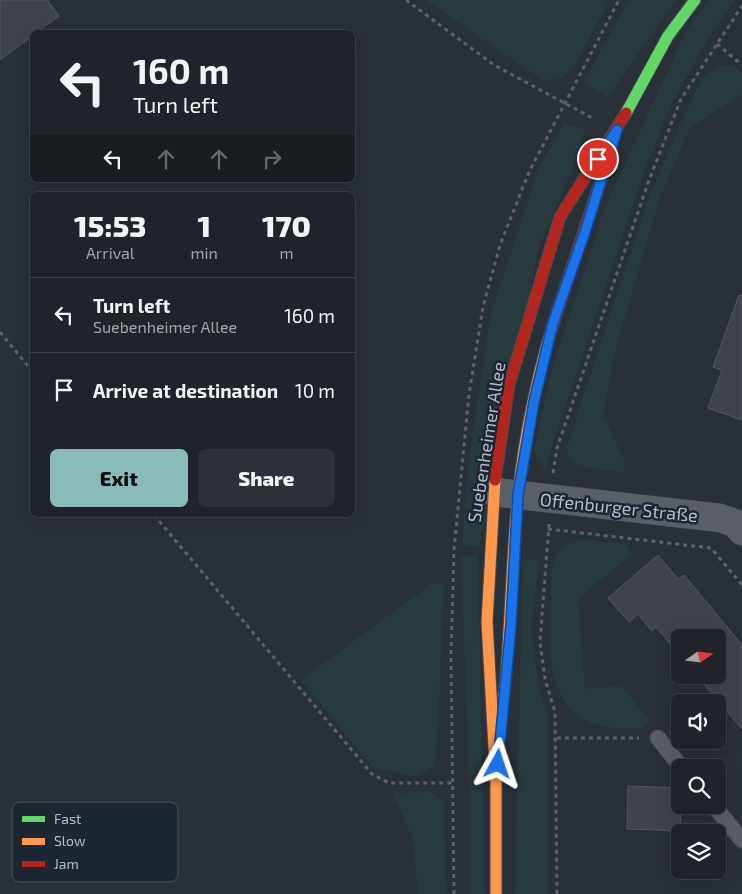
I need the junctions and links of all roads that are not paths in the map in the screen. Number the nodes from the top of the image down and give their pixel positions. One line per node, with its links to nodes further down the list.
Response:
1 (695, 0): 2 (main road, Suebenheimer Allee)
2 (617, 130): 3 (main road, Suebenheimer Allee); 3 (main road, Suebenheimer Allee)
3 (505, 493): 4 (street, Offenburger Straße); 7 (main road, Suebenheimer Allee); 7 (main road, Suebenheimer Allee)
4 (740, 525)
5 (658, 738): 6 (lane)
6 (675, 759)
7 (496, 784): 10 (main road, Suebenheimer Allee)
8 (720, 814): 9 (lane)
9 (742, 840)
10 (496, 894)

